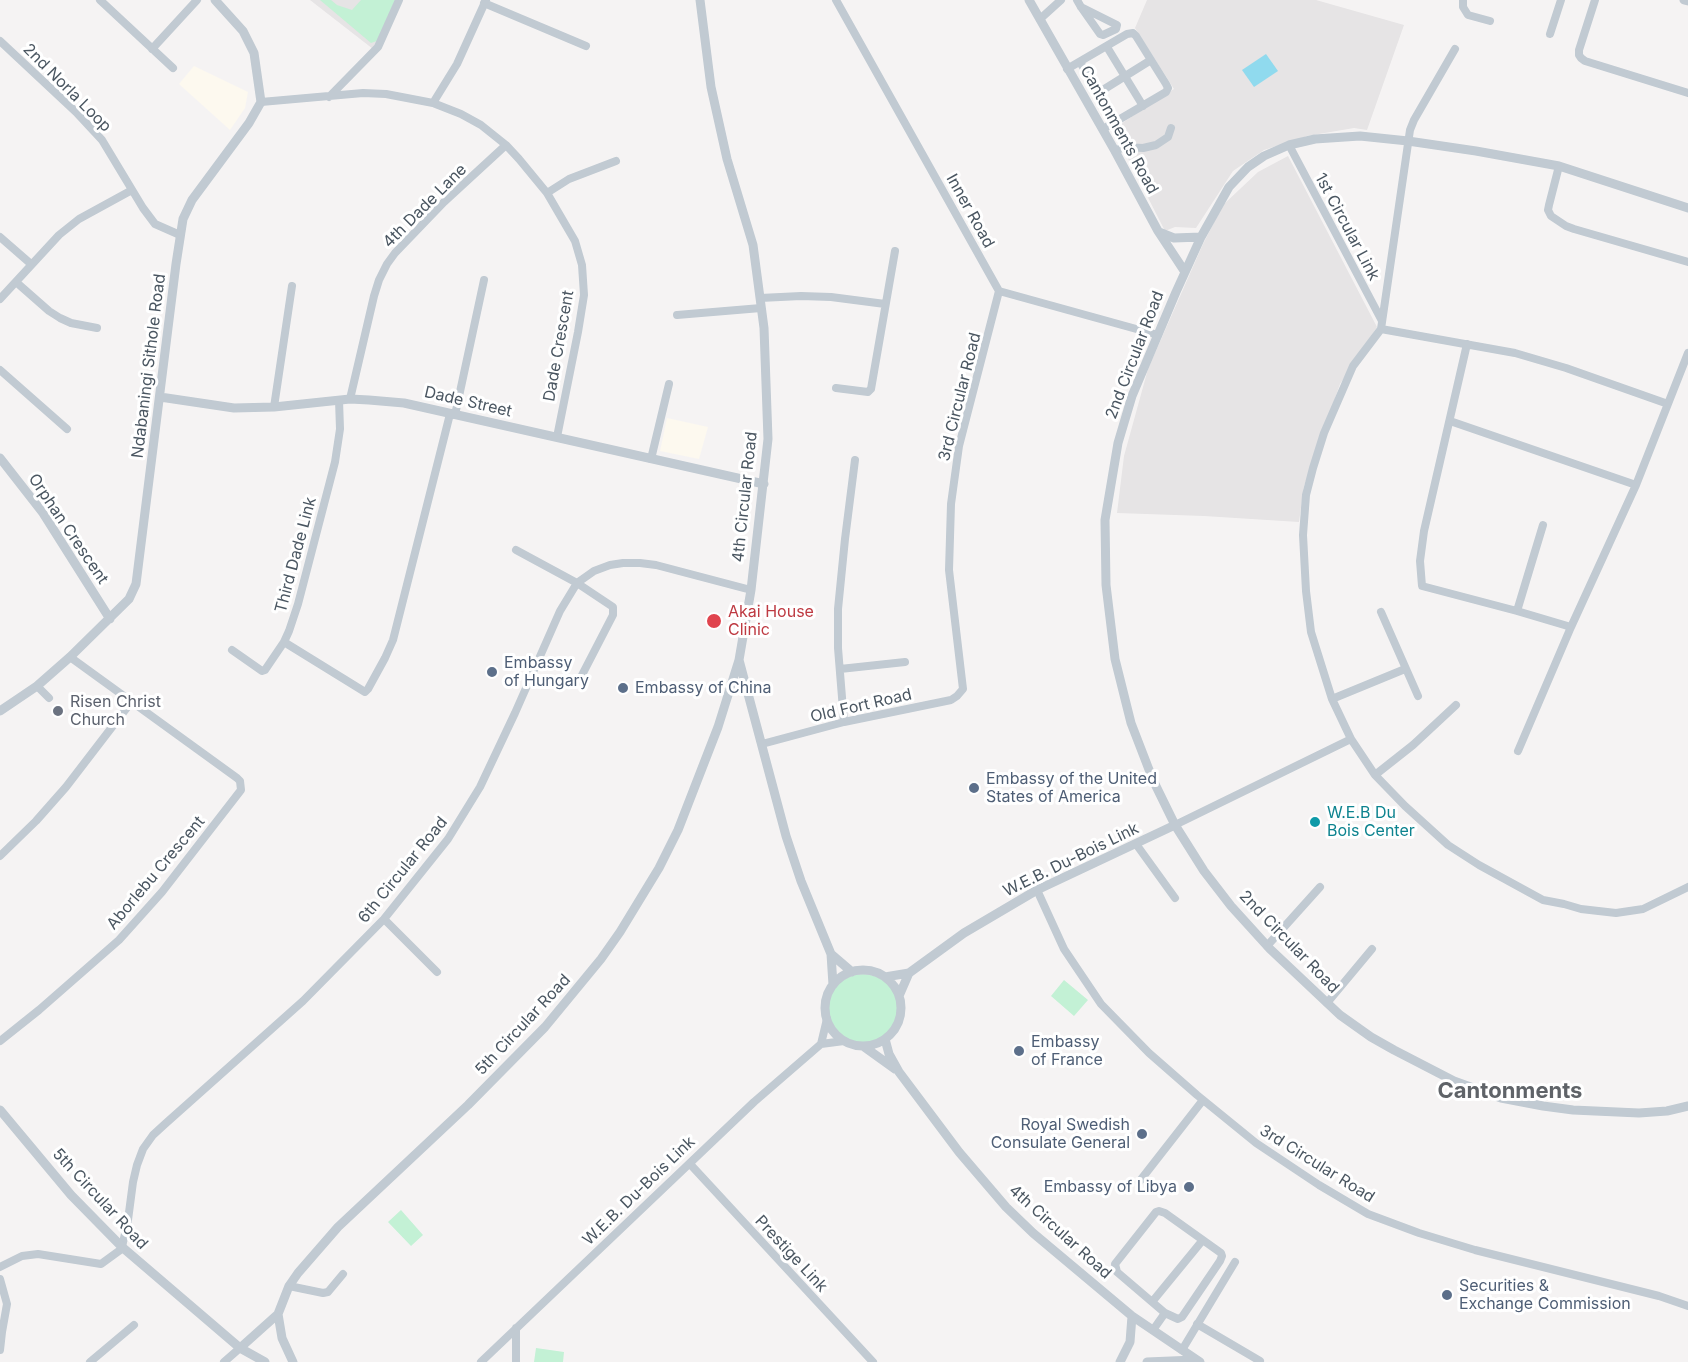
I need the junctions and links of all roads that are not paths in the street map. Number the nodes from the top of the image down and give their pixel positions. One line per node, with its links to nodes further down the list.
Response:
1 (100, 0): 20 (street)
2 (197, 0): 20 (street)
3 (215, 0): 30 (street)
4 (399, 0): 29 (street)
5 (700, 0): 58 (street, 4th Circular Road)
6 (836, 0): 56 (street, Inner Road)
7 (1029, 0): 14 (street, Cantonments Road)
8 (1061, 0): 14 (street)
9 (1463, 0): 15 (street)
10 (1561, 0): 16 (street)
11 (1595, 0): 28 (street)
12 (485, 2): 18 (street); 31 (street)
13 (1079, 3): 13 (street)
14 (1040, 19): 25 (street, Cantonments Road)
15 (1490, 21)
16 (1550, 34)
17 (0, 41): 42 (street, 2nd Norla Loop)
18 (586, 46)
19 (1107, 47): 22 (street); 23 (street); 26 (street)
20 (152, 49): 24 (street)
21 (1455, 49): 36 (street)
22 (1151, 60): 26 (street); 32 (street)
23 (1080, 62): 25 (street); 27 (street)
24 (173, 68)
25 (1067, 69): 35 (street, Cantonments Road)
26 (1126, 76): 27 (street); 32 (street)
27 (1098, 93): 33 (street)
28 (1688, 93)
29 (329, 97): 30 (street, Dade Crescent); 31 (street, Dade Crescent)
30 (261, 102): 46 (street, Ndabaningi Sithole Road)
31 (433, 103): 37 (street, Dade Crescent)
32 (1143, 106): 33 (street)
33 (1115, 122): 35 (street)
34 (1171, 128): 39 (street)
35 (1103, 129): 39 (street, Cantonments Road)
36 (1408, 141): 38 (street, 2nd Circular Road); 41 (street, 2nd Circular Road); 61 (street)
37 (506, 145): 43 (street, Dade Crescent); 70 (street, 4th Dade Lane)
38 (1288, 145): 48 (street, 2nd Circular Road); 61 (street, 1st Circular Link)
39 (1115, 151): 45 (street, Cantonments Road)
40 (616, 161): 43 (street)
41 (1559, 166): 44 (street, 2nd Circular Road); 50 (street)
42 (132, 190): 46 (street, 2nd Norla Loop); 51 (street)
43 (547, 193): 77 (street, Dade Crescent)
44 (1688, 208)
45 (1158, 231): 48 (street); 52 (street, Cantonments Road)
46 (180, 235): 69 (street, Ndabaningi Sithole Road)
47 (0, 237): 51 (street)
48 (1201, 237): 52 (street, 2nd Circular Road)
49 (895, 251): 59 (street)
50 (1688, 262)
51 (31, 264): 54 (street)
52 (1185, 272): 63 (street, 2nd Circular Road)
53 (484, 280): 74 (street)
54 (16, 282): 57 (street); 62 (street)
55 (292, 286): 73 (street)
56 (999, 291): 63 (street); 100 (street, 3rd Circular Road)
57 (0, 299)
58 (761, 303): 59 (street); 60 (street); 81 (street, 4th Circular Road)
59 (885, 304): 68 (street)
60 (677, 315)
61 (1381, 326): 64 (street); 103 (street)
62 (97, 328)
63 (1158, 335): 112 (street, 2nd Circular Road)
64 (1467, 344): 72 (street); 75 (street)
65 (1688, 353): 72 (street)
66 (0, 370): 76 (street)
67 (669, 384): 79 (street)
68 (836, 388)
69 (160, 397): 73 (street, Dade Street); 89 (street, Ndabaningi Sithole Road)
70 (350, 399): 71 (street, Dade Street); 74 (street, Dade Street)
71 (339, 400): 73 (street, Dade Street); 91 (street, Third Dade Link)
72 (1668, 404): 82 (street)
73 (274, 407)
74 (453, 415): 77 (street, Dade Street); 91 (street)
75 (1450, 421): 82 (street); 87 (street)
76 (66, 429)
77 (556, 437): 79 (street, Dade Street)
78 (0, 458): 89 (street, Orphan Crescent)
79 (651, 459): 81 (street, Dade Street)
80 (855, 460): 96 (street)
81 (764, 484): 86 (street, 4th Circular Road)
82 (1636, 485): 90 (street)
83 (1543, 525): 87 (street)
84 (516, 549): 85 (street)
85 (578, 584): 86 (street, 6th Circular Road); 98 (street); 119 (street, 6th Circular Road)
86 (751, 590): 94 (street, 4th Circular Road)
87 (1517, 611): 90 (street)
88 (1381, 612): 97 (street)
89 (110, 619): 93 (street, Ndabaningi Sithole Road)
90 (1571, 627): 110 (street)
91 (284, 642): 92 (street, Third Dade Link)
92 (232, 650)
93 (70, 657): 99 (street, Ndabaningi Sithole Road); 104 (street)
94 (739, 660): 109 (street, 4th Circular Road); 148 (street, 5th Circular Road)
95 (905, 662): 96 (street)
96 (840, 669): 107 (street)
97 (1405, 669): 101 (street); 103 (street)
98 (582, 675)
99 (37, 686): 102 (street); 106 (street, Ndabaningi Sithole Road)
100 (963, 689): 107 (street, Old Fort Road)
101 (1418, 696)
102 (49, 698)
103 (1332, 699): 108 (street)
104 (132, 701): 114 (street); 132 (street, Aborlebu Crescent)
105 (1456, 705): 111 (street)
106 (0, 711)
107 (844, 722): 109 (street, Old Fort Road)
108 (1351, 739): 111 (street); 112 (street, W.E.B. Du-Bois Link)
109 (762, 744): 122 (street, 4th Circular Road)
110 (1518, 751)
111 (1375, 775): 116 (street)
112 (1175, 825): 113 (street, W.E.B. Du-Bois Link); 120 (street, 2nd Circular Road)
113 (1136, 844): 117 (street, W.E.B. Du-Bois Link); 118 (street)
114 (0, 856)
115 (1320, 887): 120 (street)
116 (1688, 887)
117 (1037, 890): 125 (street, W.E.B. Du-Bois Link); 137 (street, 3rd Circular Road)
118 (1175, 898)
119 (384, 919): 123 (street); 143 (street, 6th Circular Road)
120 (1267, 946): 129 (street, 2nd Circular Road)
121 (1372, 949): 129 (street)
122 (831, 954): 124 (street, 4th Circular Road); 127 (street, 4th Circular Road)
123 (437, 972)
124 (852, 972): 126 (street); 127 (street)
125 (909, 973): 126 (street, W.E.B. Du-Bois Link); 128 (street)
126 (885, 977): 128 (street)
127 (833, 985): 130 (street)
128 (899, 996): 131 (street)
129 (1327, 1003): 138 (street, 2nd Circular Road)
130 (827, 1020): 133 (street); 134 (street)
131 (885, 1039): 135 (street); 136 (street, 4th Circular Road)
132 (0, 1041)
133 (844, 1041): 134 (street); 135 (street)
134 (821, 1044): 140 (street, W.E.B. Du-Bois Link)
135 (863, 1046): 136 (street, 4th Circular Road)
136 (899, 1072): 153 (street, 4th Circular Road)
137 (1203, 1100): 141 (street); 150 (street, 3rd Circular Road)
138 (1688, 1106)
139 (0, 1110): 143 (street, 5th Circular Road)
140 (690, 1164): 156 (street, W.E.B. Du-Bois Link); 169 (street, Prestige Link)
141 (1140, 1182)
142 (1202, 1241): 149 (street); 149 (street); 151 (street)
143 (122, 1248): 145 (street); 158 (street, 5th Circular Road)
144 (1235, 1262): 155 (street)
145 (0, 1267)
146 (343, 1274): 148 (street)
147 (0, 1280): 159 (street)
148 (289, 1286): 152 (street, 5th Circular Road)
149 (1152, 1302): 151 (street)
150 (1688, 1306)
151 (1165, 1313): 157 (street)
152 (278, 1314): 158 (street, 5th Circular Road); 166 (street)
153 (1132, 1316): 157 (street, 4th Circular Road); 170 (street)
154 (134, 1324): 163 (street)
155 (1197, 1324): 160 (street); 162 (street)
156 (516, 1328): 167 (street, W.E.B. Du-Bois Link); 168 (street)
157 (1153, 1330): 160 (street, 4th Circular Road)
158 (240, 1348): 164 (street); 165 (street, 5th Circular Road)
159 (0, 1350)
160 (1182, 1350): 161 (street, 4th Circular Road)
161 (1198, 1361): 171 (street)
162 (1260, 1361)
163 (90, 1362)
164 (224, 1362)
165 (265, 1362)
166 (292, 1362)
167 (481, 1362)
168 (516, 1362)
169 (873, 1362)
170 (1120, 1362)
171 (1147, 1362)

